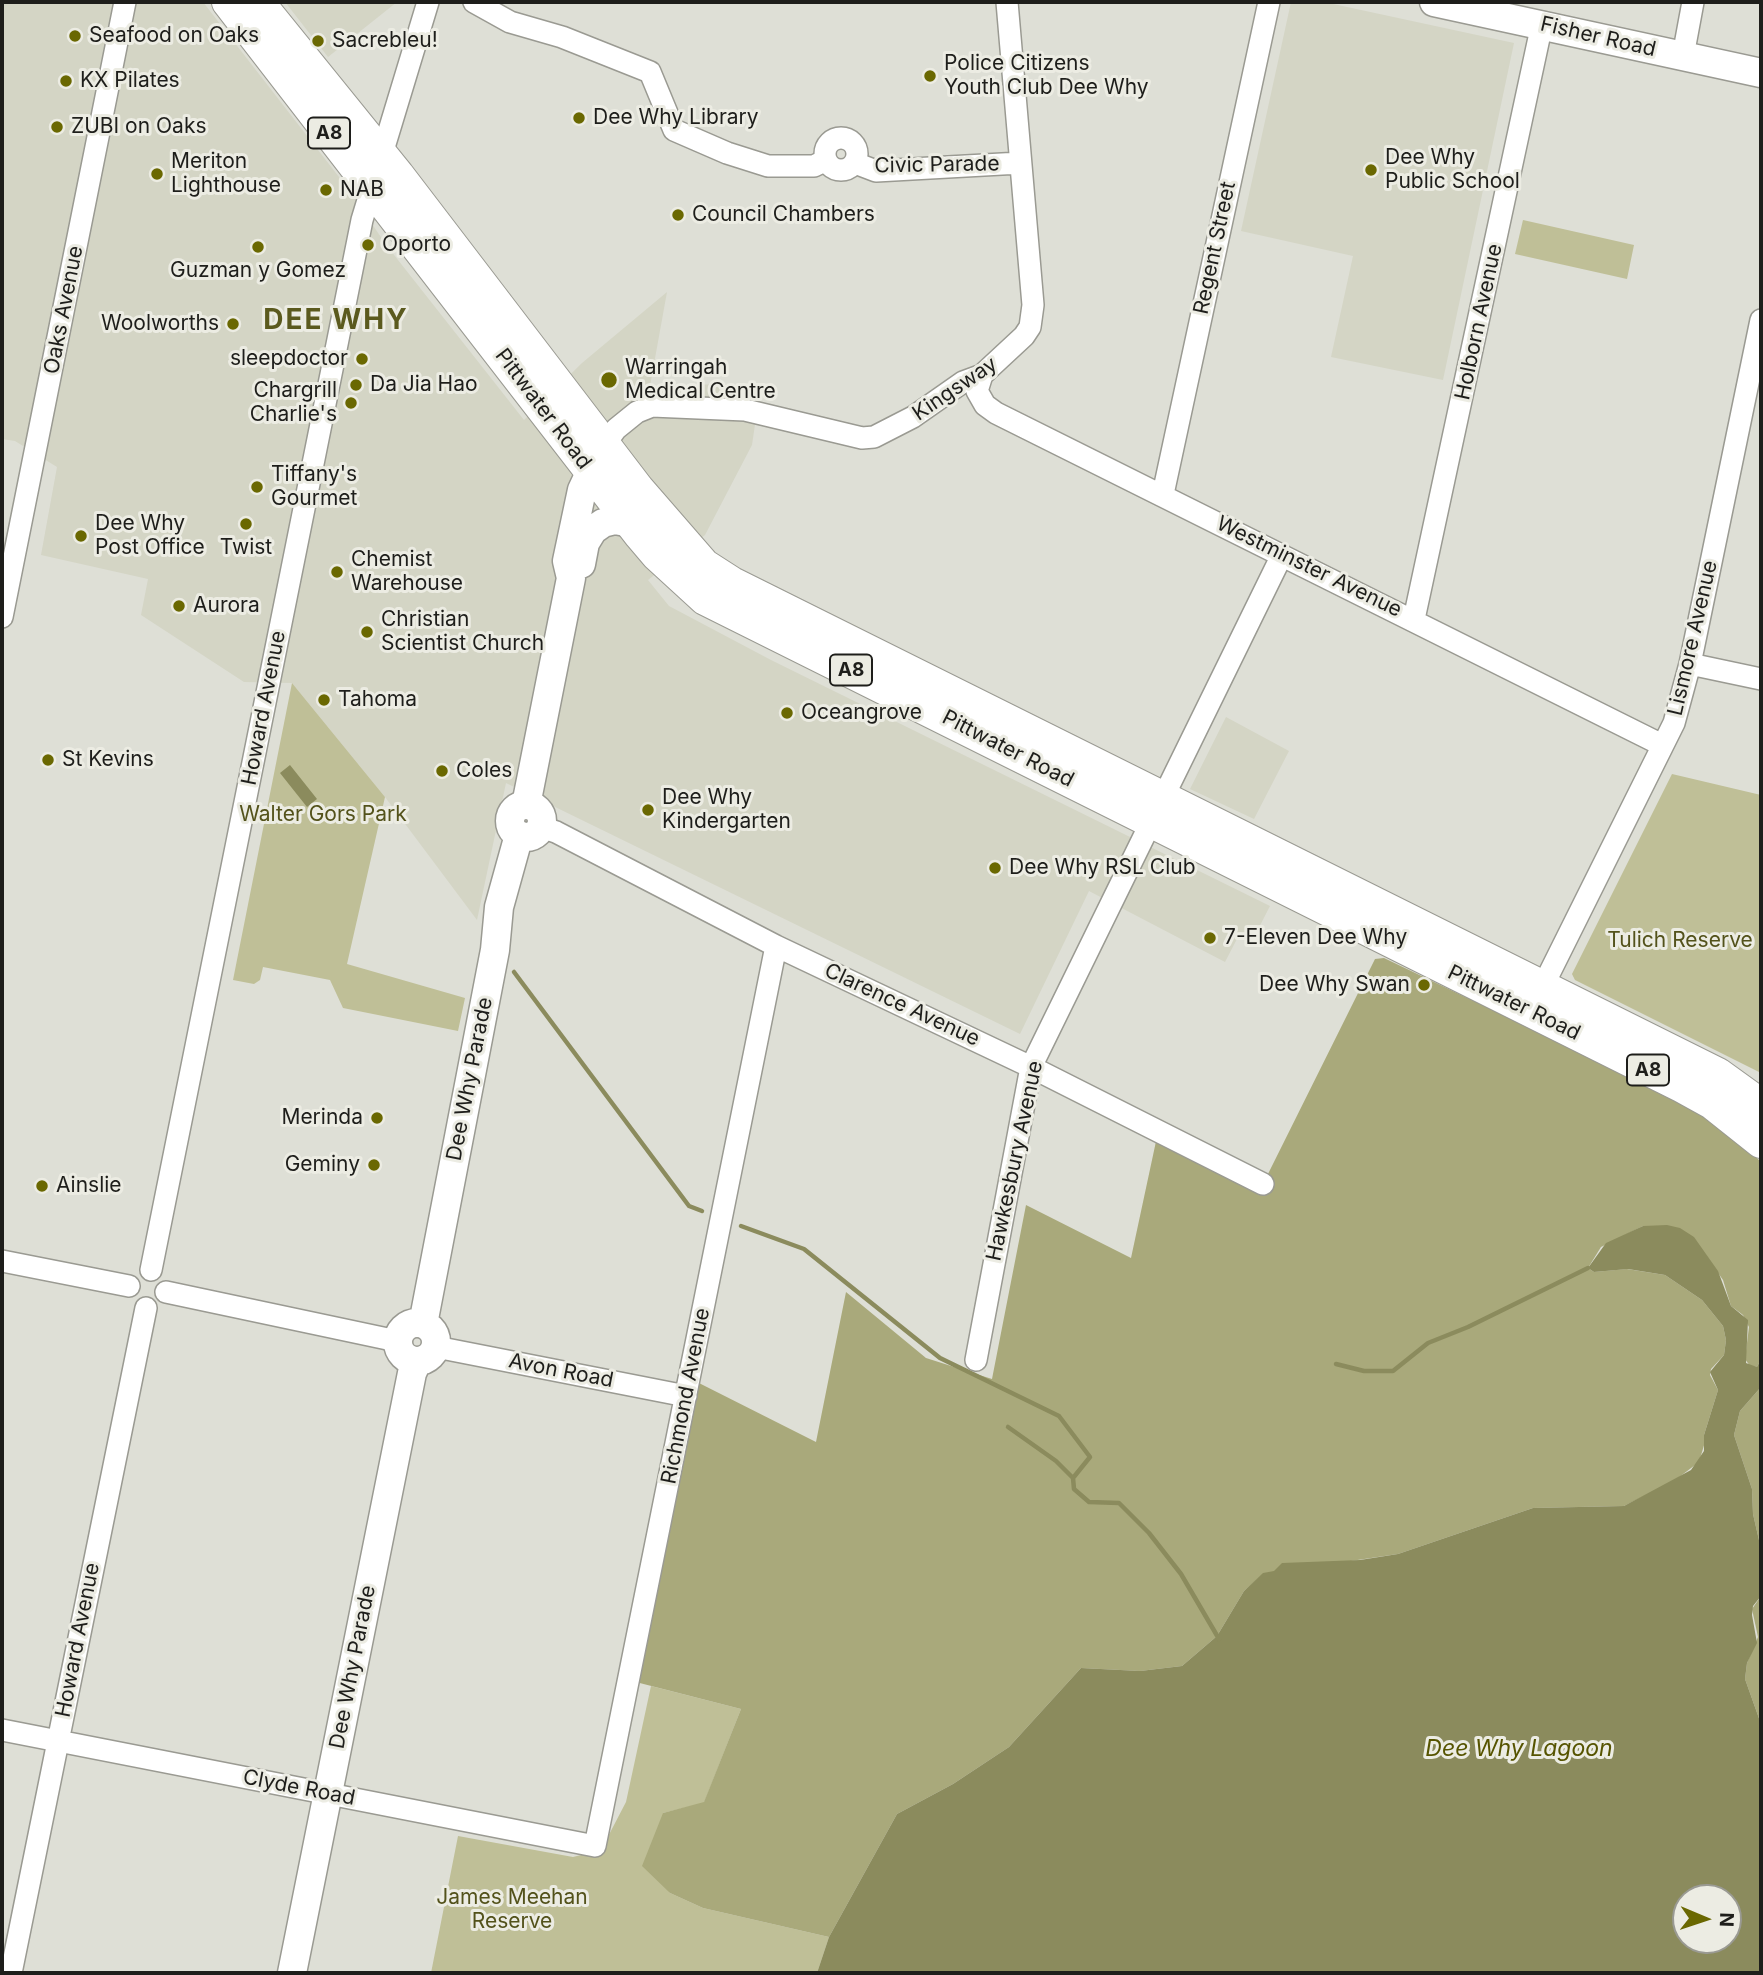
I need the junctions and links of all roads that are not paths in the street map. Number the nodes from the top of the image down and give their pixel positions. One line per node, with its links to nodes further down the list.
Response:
1 (125, 2): 24 (street, Oaks Avenue)
2 (228, 2): 15 (highway, Pittwater Road / A8)
3 (258, 2): 13 (highway, Pittwater Road / A8)
4 (428, 2): 13 (street, Howard Avenue)
5 (474, 2): 14 (street, Civic Parade)
6 (1007, 2): 14 (street, Kingsway)
7 (1269, 2): 20 (street, Regent Street)
8 (1434, 2): 10 (main road, Fisher Road)
9 (1693, 2): 11 (street)
10 (1542, 24): 11 (main road, Fisher Road); 25 (street, Holborn Avenue)
11 (1683, 56): 12 (main road, Fisher Road)
12 (1761, 73)
13 (380, 154): 15 (street, Howard Avenue); 18 (highway, Pittwater Road / A8)
14 (1020, 163): 17 (street, Kingsway)
15 (371, 187): 19 (highway, Pittwater Road / A8); 38 (street, Howard Avenue)
16 (1761, 320): 26 (street, Lismore Avenue)
17 (982, 375): 18 (street, Kingsway); 20 (street, Westminster Avenue)
18 (605, 444): 19 (main road, Dee Why Parade); 29 (highway, Pittwater Road / A8)
19 (590, 471): 21 (highway, Pittwater Road / A8); 23 (main road, Dee Why Parade)
20 (1163, 494): 22 (street, Westminster Avenue)
21 (631, 523): 23 (main road); 29 (highway, Pittwater Road / A8)
22 (1282, 555): 25 (street, Westminster Avenue); 29 (street, Hawkesbury Avenue)
23 (571, 578): 30 (main road, Dee Why Parade)
24 (2, 617)
25 (1414, 619): 28 (street, Westminster Avenue)
26 (1690, 664): 27 (street); 28 (street, Lismore Avenue)
27 (1761, 679)
28 (1662, 746): 32 (street, Lismore Avenue)
29 (1156, 810): 32 (highway, Pittwater Road / A8); 33 (street, Hawkesbury Avenue)
30 (529, 822): 31 (street, Clarence Avenue); 43 (main road, Dee Why Parade)
31 (776, 946): 33 (street, Clarence Avenue); 45 (street, Richmond Avenue)
32 (1537, 999): 34 (highway, Pittwater Road / A8); 35 (highway, Pittwater Road / A8)
33 (1031, 1067): 36 (street, Clarence Avenue); 44 (street, Hawkesbury Avenue)
34 (1761, 1105)
35 (1761, 1142)
36 (1263, 1184)
37 (2, 1261): 39 (street)
38 (151, 1270): 39 (street); 40 (street)
39 (129, 1286): 41 (street)
40 (166, 1292): 41 (street); 42 (street)
41 (146, 1308): 47 (street, Howard Avenue)
42 (397, 1341): 43 (main road)
43 (425, 1344): 45 (street, Avon Road); 48 (main road, Dee Why Parade)
44 (976, 1360)
45 (686, 1396): 49 (street, Richmond Avenue)
46 (2, 1730): 47 (street, Clyde Road)
47 (58, 1741): 48 (street, Clyde Road); 50 (street, Howard Avenue)
48 (328, 1794): 49 (street, Clyde Road); 51 (main road, Dee Why Parade)
49 (595, 1846)
50 (11, 1973)
51 (292, 1973)

